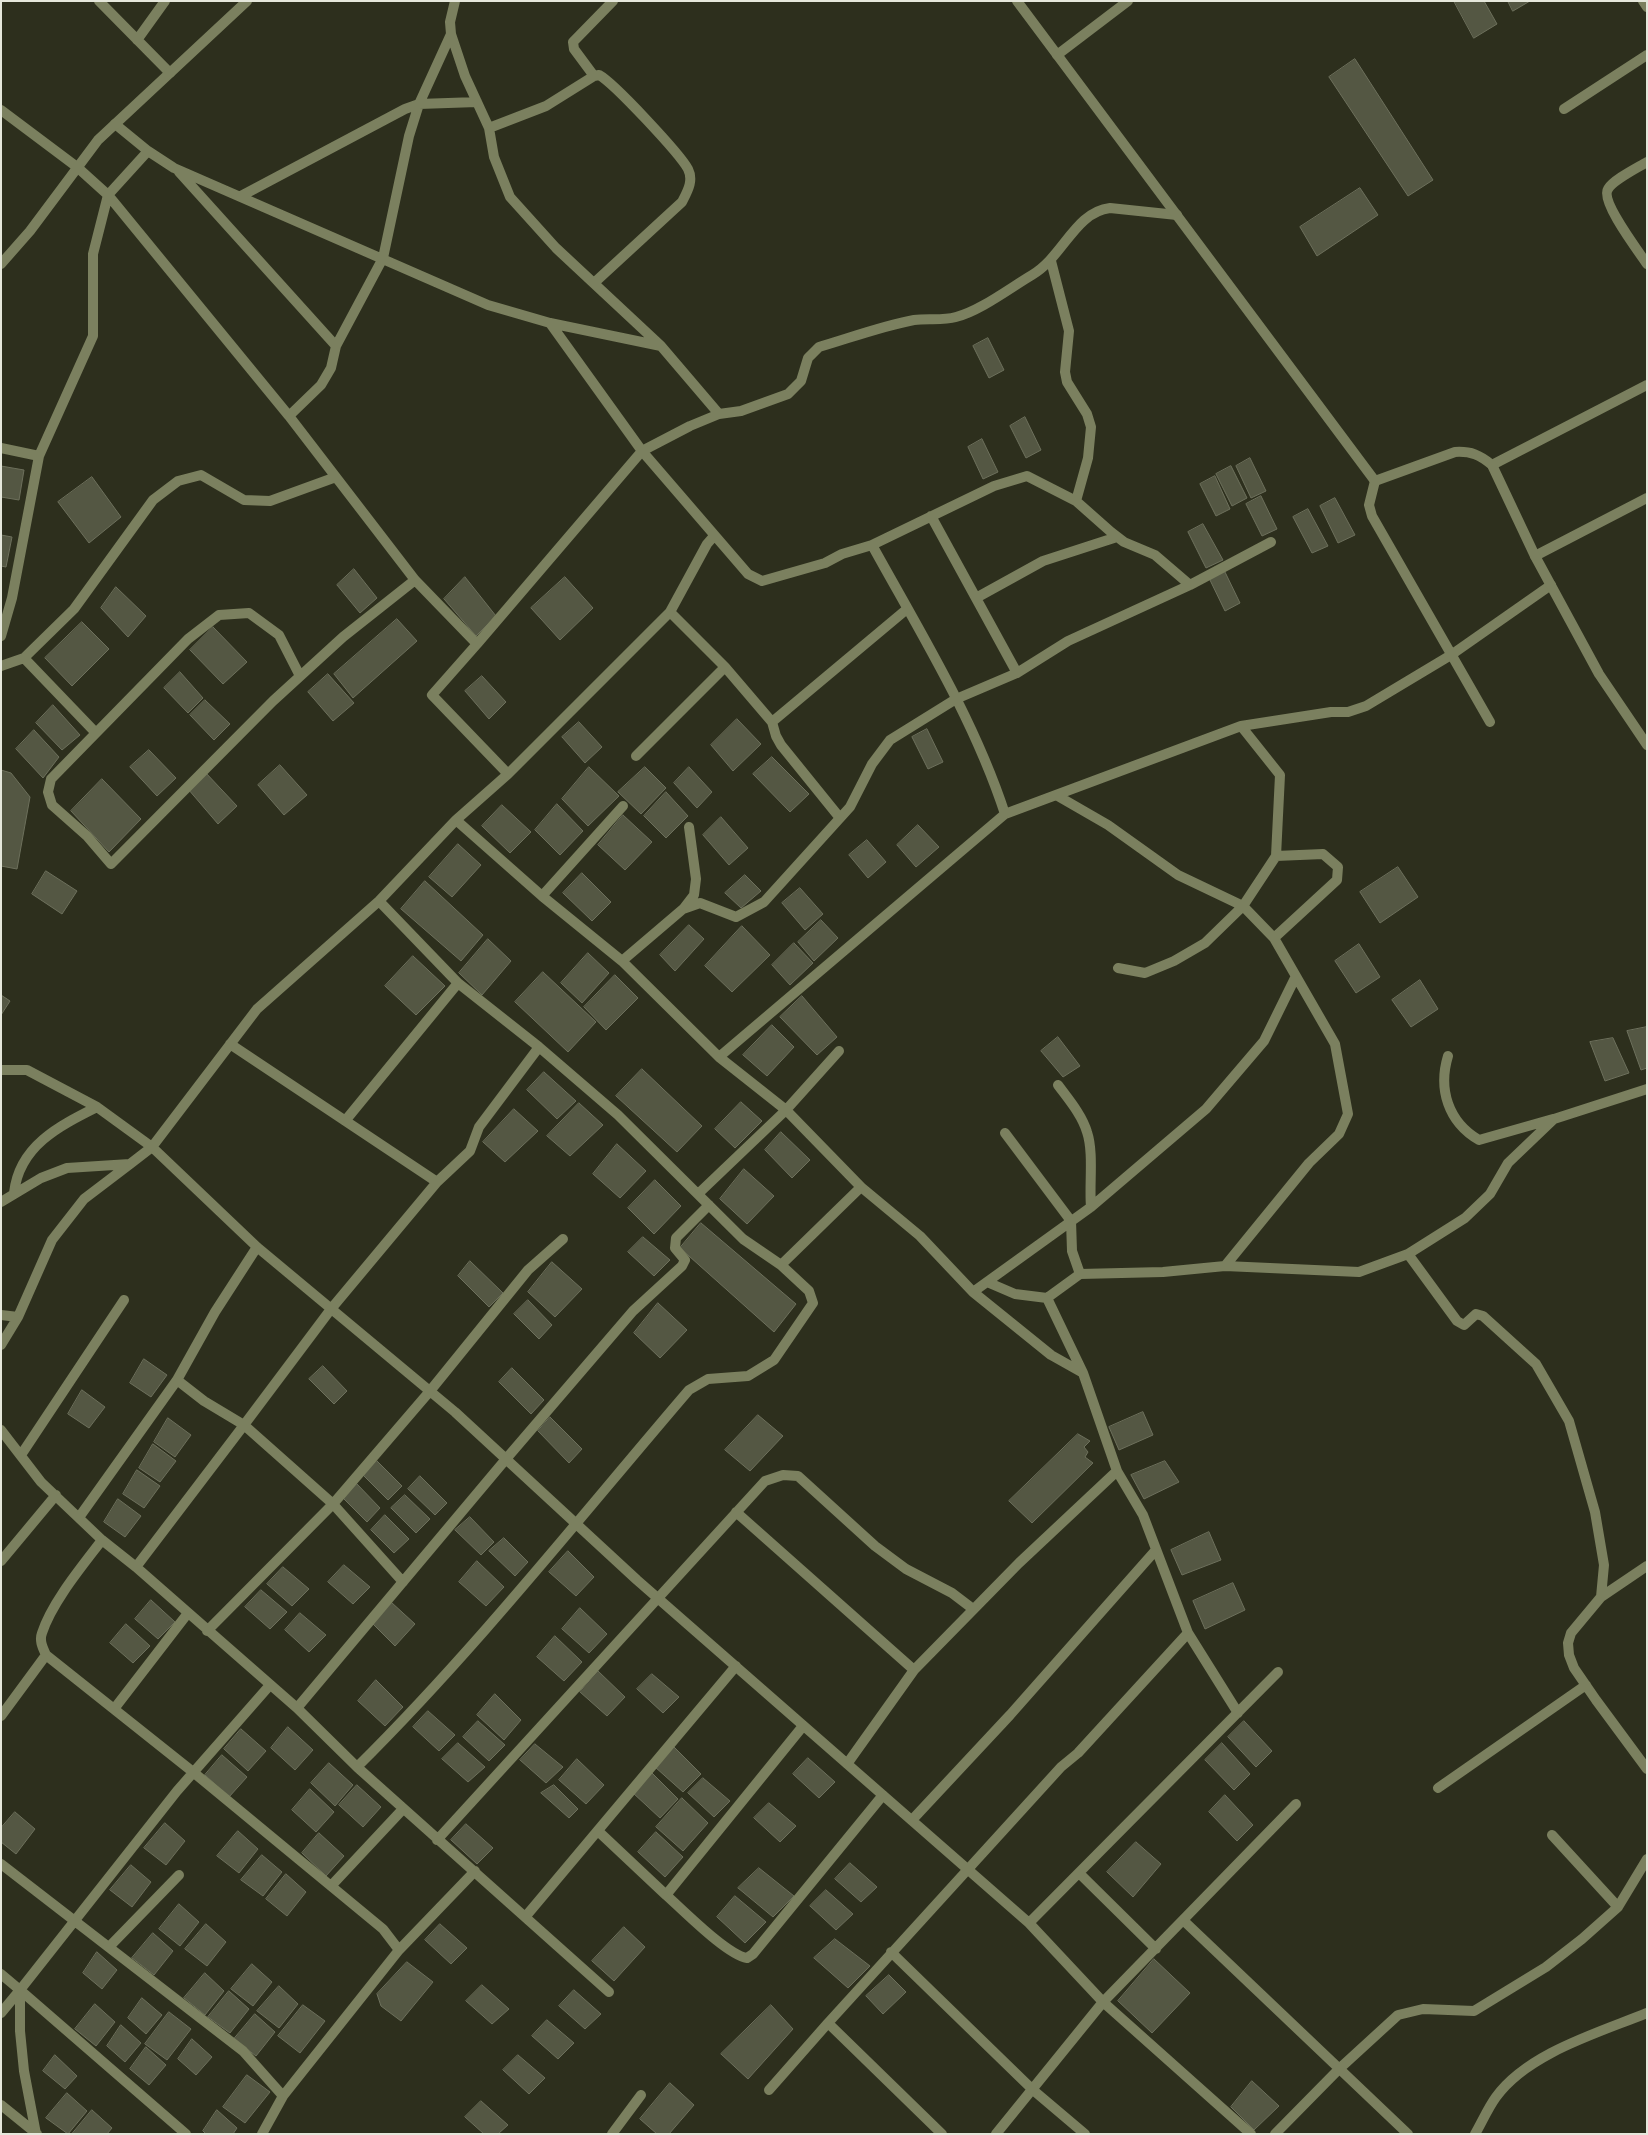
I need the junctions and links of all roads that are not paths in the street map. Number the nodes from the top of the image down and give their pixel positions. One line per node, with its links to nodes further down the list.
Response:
1 (99, 1): 11 (street)
2 (165, 1): 11 (street)
3 (247, 1): 14 (street)
4 (455, 1): 10 (street)
5 (613, 1): 15 (street)
6 (1017, 1): 12 (street)
7 (1128, 1): 12 (street)
8 (1643, 1): 9 (street)
9 (1647, 7)
10 (451, 34): 16 (street); 17 (street)
11 (137, 40): 14 (street)
12 (1056, 54): 28 (street)
13 (1647, 55): 18 (street)
14 (170, 73): 20 (street)
15 (594, 76): 21 (street); 33 (street)
16 (477, 102): 17 (street); 21 (street)
17 (419, 104): 27 (street); 29 (street)
18 (1564, 109)
19 (1, 110): 24 (street)
20 (115, 124): 22 (street); 24 (street)
21 (489, 128): 33 (street)
22 (148, 151): 25 (street); 26 (street)
23 (1647, 162): 32 (street)
24 (78, 167): 26 (street); 31 (street)
25 (174, 168): 27 (street); 35 (street)
26 (108, 195): 39 (street); 42 (street)
27 (241, 196): 29 (street)
28 (1177, 216): 30 (street); 45 (street)
29 (383, 258): 34 (street); 35 (street)
30 (1051, 261): 38 (street); 47 (street)
31 (1, 264)
32 (1647, 264)
33 (594, 283): 36 (street)
34 (550, 323): 36 (street); 41 (street)
35 (336, 346): 39 (street)
36 (661, 346): 38 (street)
37 (1647, 385): 43 (street)
38 (719, 414): 41 (street)
39 (288, 416): 44 (street)
40 (1, 448): 42 (street)
41 (642, 451): 49 (street); 61 (street)
42 (39, 456): 60 (street)
43 (1492, 465): 45 (street); 53 (street)
44 (336, 477): 54 (street); 63 (street)
45 (1375, 481): 62 (street)
46 (1647, 498): 53 (street)
47 (1076, 501): 48 (street); 50 (street)
48 (931, 516): 52 (street); 57 (street)
49 (714, 536): 52 (street); 59 (street)
50 (1117, 536): 55 (street); 57 (street)
51 (1271, 542): 55 (street)
52 (872, 545): 58 (street)
53 (1535, 556): 56 (street)
54 (415, 580): 61 (street); 67 (street)
55 (1190, 585): 66 (street)
56 (1551, 585): 62 (street); 73 (street)
57 (976, 598): 66 (street)
58 (907, 609): 68 (street); 69 (street)
59 (670, 612): 65 (street); 75 (street)
60 (1, 636)
61 (477, 644): 75 (street)
62 (1451, 655): 70 (street); 71 (street)
63 (24, 658): 64 (street); 72 (street)
64 (1, 666)
65 (724, 667): 69 (street); 74 (street)
66 (1017, 673): 68 (street)
67 (300, 676): 72 (street); 72 (street)
68 (956, 699): 78 (street); 79 (street)
69 (772, 722): 79 (street)
70 (1490, 722)
71 (1241, 726): 76 (street); 82 (street)
72 (96, 733)
73 (1647, 745)
74 (636, 756)
75 (508, 774): 80 (street)
76 (1056, 795): 78 (street); 85 (street)
77 (623, 806): 83 (street)
78 (1005, 814): 96 (street)
79 (840, 818): 86 (street)
80 (456, 820): 83 (street); 84 (street)
81 (689, 827): 86 (street)
82 (1276, 856): 85 (street); 87 (street)
83 (542, 896): 88 (street)
84 (379, 901): 91 (street); 92 (street)
85 (1242, 906): 87 (street); 89 (street)
86 (683, 909): 88 (street)
87 (1274, 938): 90 (street)
88 (622, 961): 96 (street)
89 (1118, 968)
90 (1296, 976): 113 (street); 119 (street)
91 (458, 983): 93 (street); 103 (street)
92 (230, 1044): 103 (street); 105 (street)
93 (539, 1047): 107 (street); 110 (street)
94 (839, 1052): 101 (street)
95 (1448, 1056): 102 (street)
96 (719, 1057): 101 (street)
97 (1, 1070): 100 (street)
98 (1058, 1085): 113 (street)
99 (1647, 1089): 102 (street)
100 (97, 1107): 105 (street); 109 (street)
101 (786, 1110): 108 (street); 110 (street)
102 (1554, 1119): 117 (street)
103 (345, 1121): 107 (street)
104 (1005, 1133): 114 (street)
105 (152, 1147): 106 (street); 116 (street)
106 (130, 1164): 109 (street); 127 (street)
107 (437, 1182): 125 (street)
108 (861, 1188): 118 (street); 122 (street)
109 (14, 1193): 111 (street)
110 (698, 1194): 112 (street)
111 (1, 1202)
112 (709, 1205): 118 (street); 135 (street)
113 (1091, 1207): 114 (street)
114 (1071, 1221): 120 (street); 121 (street)
115 (563, 1239): 131 (street)
116 (257, 1247): 125 (street); 130 (street)
117 (1408, 1254): 119 (street); 148 (street)
118 (781, 1265): 141 (street)
119 (1226, 1266): 120 (street)
120 (1080, 1274): 123 (street)
121 (987, 1282): 122 (street); 123 (street)
122 (972, 1292): 129 (street)
123 (1047, 1298): 129 (street)
124 (124, 1300): 134 (street)
125 (331, 1309): 131 (street); 132 (street)
126 (1, 1316): 127 (street)
127 (18, 1317): 128 (street)
128 (1, 1344)
129 (1083, 1373): 136 (street)
130 (177, 1380): 132 (street); 140 (street)
131 (430, 1391): 135 (street); 138 (street)
132 (244, 1425): 138 (street); 145 (street)
133 (1, 1430): 134 (street)
134 (21, 1455): 137 (street)
135 (506, 1459): 141 (street); 147 (street)
136 (1117, 1470): 143 (street); 150 (street)
137 (56, 1496): 140 (street); 144 (street)
138 (332, 1504): 147 (street); 152 (street)
139 (736, 1512): 149 (street); 150 (street); 156 (street)
140 (80, 1516): 142 (street)
141 (575, 1523): 149 (street); 166 (street)
142 (102, 1540): 145 (street); 154 (street)
143 (1155, 1551): 153 (street); 173 (street)
144 (1, 1560)
145 (136, 1566): 151 (street)
146 (1647, 1566): 148 (street)
147 (402, 1582): 160 (street)
148 (1601, 1598): 159 (street)
149 (658, 1599): 155 (street); 176 (street)
150 (973, 1609): 156 (street)
151 (188, 1613): 152 (street); 161 (street)
152 (208, 1630): 158 (street)
153 (1188, 1633): 162 (street); 179 (street)
154 (46, 1655): 161 (street); 163 (street)
155 (736, 1666): 164 (street); 174 (street)
156 (914, 1670): 165 (street)
157 (1278, 1672): 162 (street)
158 (270, 1685): 160 (street); 168 (street)
159 (1586, 1685): 167 (street); 169 (street)
160 (297, 1708): 166 (street)
161 (114, 1709): 168 (street)
162 (1238, 1713): 181 (street)
163 (1, 1716)
164 (803, 1726): 165 (street); 184 (street)
165 (847, 1764): 170 (street)
166 (357, 1767): 172 (street)
167 (1647, 1769)
168 (193, 1772): 183 (street); 187 (street)
169 (1438, 1788)
170 (883, 1795): 173 (street); 184 (street)
171 (1296, 1804): 188 (street)
172 (404, 1809): 176 (street); 183 (street)
173 (912, 1820): 179 (street)
174 (598, 1830): 184 (street); 186 (street)
175 (1552, 1835): 185 (street)
176 (437, 1840): 180 (street)
177 (1647, 1859): 185 (street)
178 (1, 1864): 187 (street)
179 (969, 1870): 189 (street); 193 (street)
180 (475, 1871): 186 (street); 192 (street)
181 (1079, 1873): 189 (street); 191 (street)
182 (180, 1875): 190 (street)
183 (331, 1886): 192 (street)
184 (666, 1895)
185 (1618, 1907): 201 (street)
186 (526, 1916): 196 (street)
187 (75, 1920): 190 (street); 195 (street)
188 (1184, 1920): 191 (street); 201 (street)
189 (1028, 1923): 197 (street)
190 (109, 1947): 205 (street)
191 (1156, 1949): 197 (street)
192 (399, 1950): 205 (street)
193 (892, 1952): 200 (street); 203 (street)
194 (1, 1974): 195 (street)
195 (20, 1990): 198 (street); 207 (street); 208 (street)
196 (609, 1992)
197 (1103, 2002): 203 (street); 214 (street)
198 (1, 2013)
199 (1647, 2013): 217 (street)
200 (828, 2024): 202 (street); 211 (street)
201 (1339, 2069): 215 (street); 216 (street)
202 (769, 2090)
203 (1033, 2090): 212 (street); 213 (street)
204 (641, 2095): 210 (street)
205 (284, 2096): 209 (street)
206 (1, 2105): 207 (street)
207 (37, 2134)
208 (186, 2134)
209 (262, 2134)
210 (612, 2134)
211 (942, 2134)
212 (996, 2134)
213 (1085, 2134)
214 (1251, 2134)
215 (1275, 2134)
216 (1408, 2134)
217 (1475, 2134)

